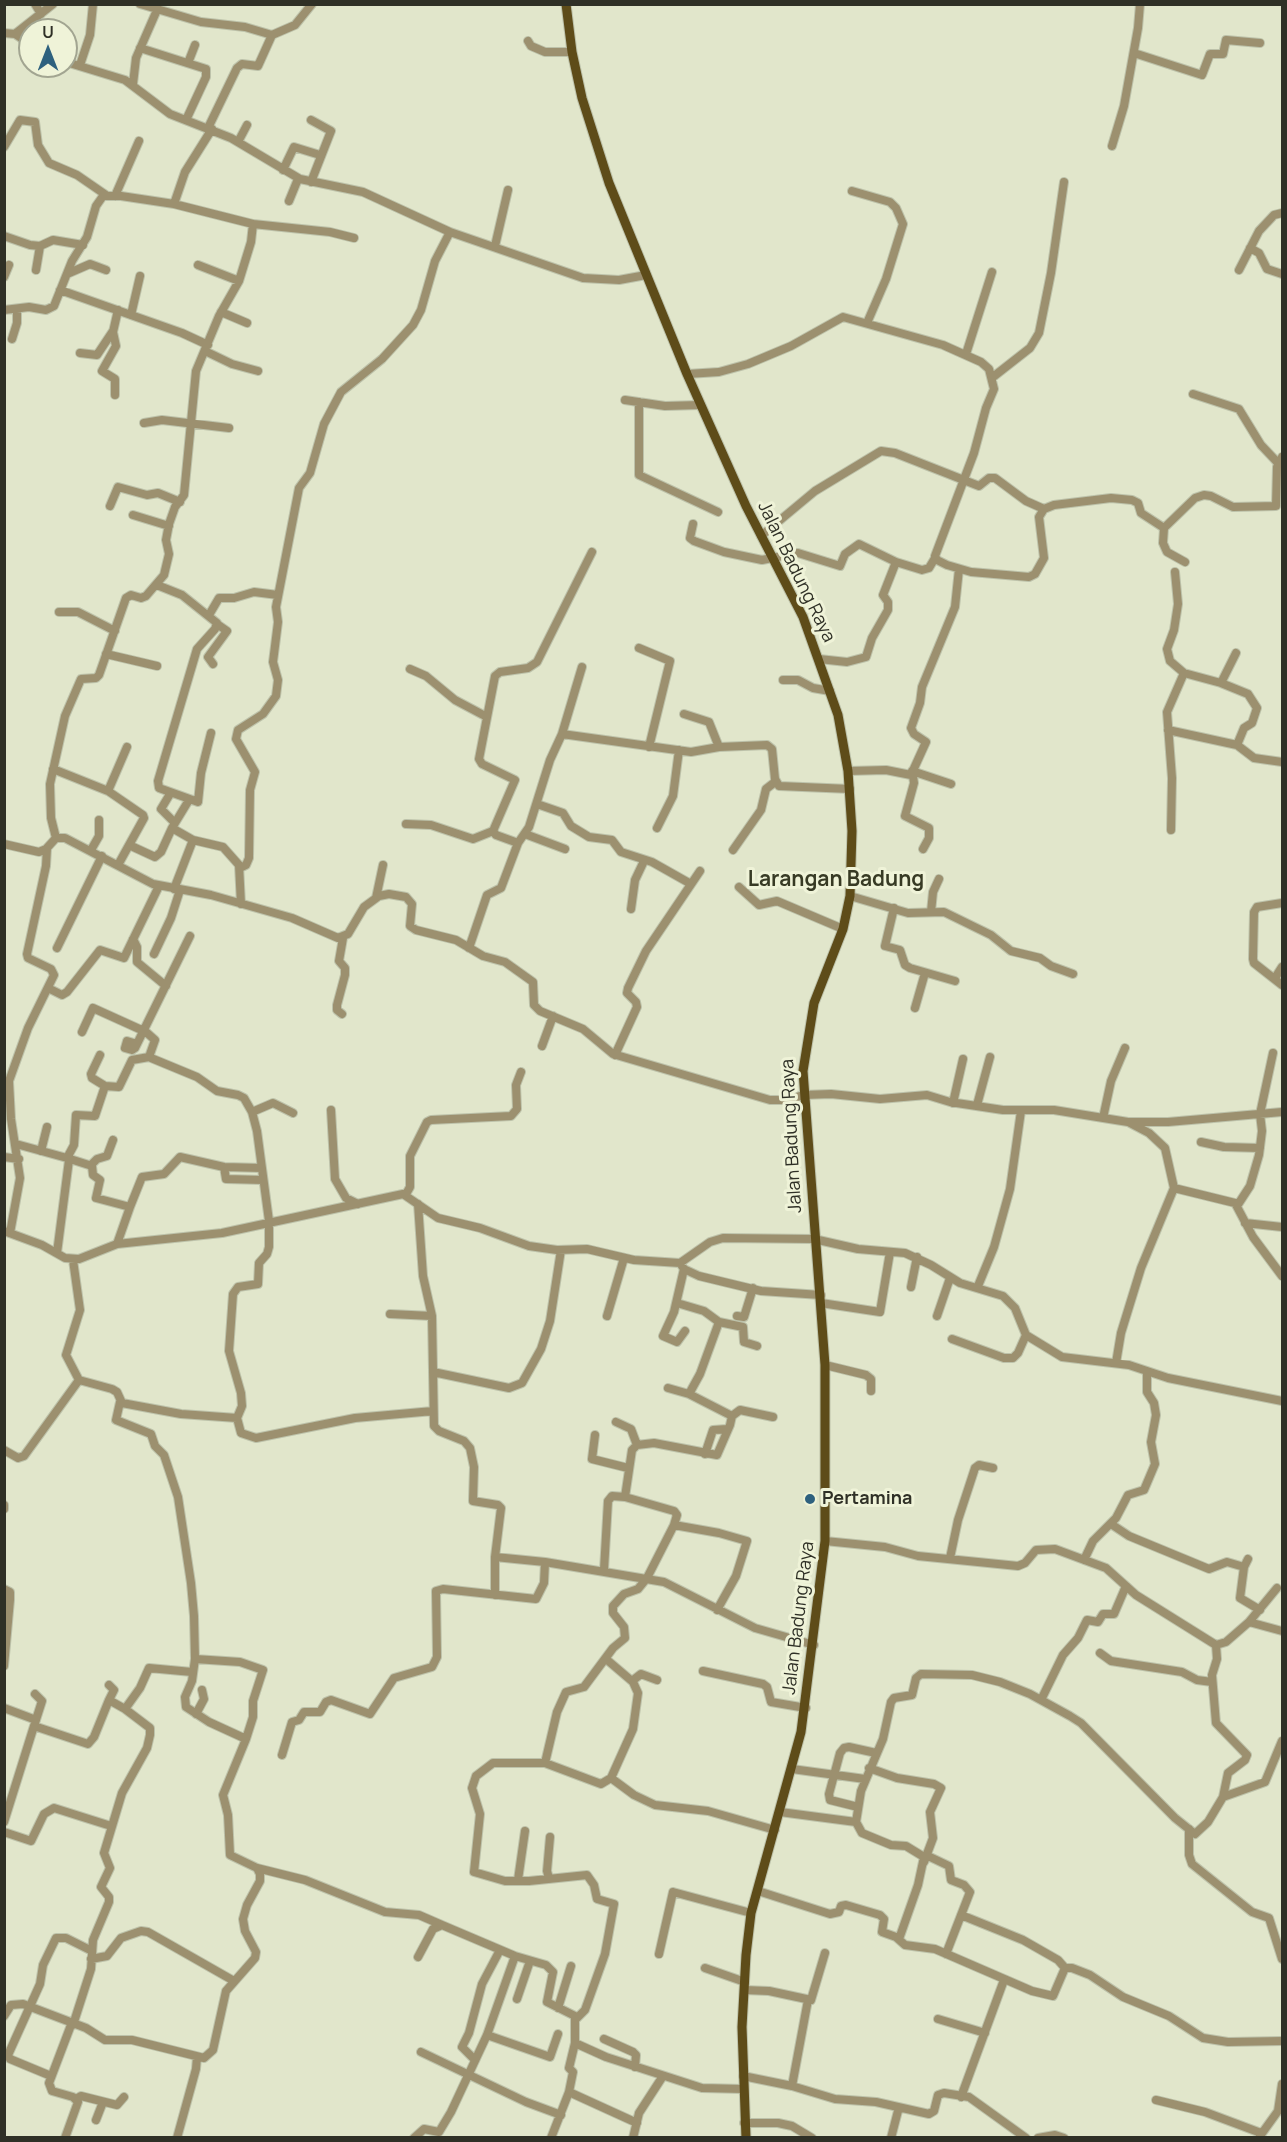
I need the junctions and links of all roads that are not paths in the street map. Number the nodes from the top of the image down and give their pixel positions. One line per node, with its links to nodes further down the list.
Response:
1 (34, 4): 9 (street)
2 (53, 4): 9 (street)
3 (93, 4): 19 (street)
4 (140, 4): 8 (street)
5 (312, 4): 11 (street)
6 (566, 4): 16 (main road, Jalan Badung Raya)
7 (1140, 4): 17 (street)
8 (157, 10): 11 (street); 15 (street)
9 (41, 14): 10 (street)
10 (38, 18)
11 (272, 35): 24 (street)
12 (528, 42): 16 (street)
13 (1260, 43): 17 (street)
14 (195, 45): 18 (street)
15 (140, 48): 18 (street); 20 (street)
16 (572, 52): 56 (main road, Jalan Badung Raya)
17 (1134, 53): 27 (street)
18 (188, 63): 21 (street)
19 (80, 65): 20 (street)
20 (133, 84): 21 (street)
21 (186, 120): 24 (street)
22 (311, 120): 29 (street)
23 (247, 125): 26 (street)
24 (210, 129): 26 (street); 38 (street)
25 (139, 141): 36 (street)
26 (238, 142): 30 (street)
27 (1112, 146)
28 (4, 147): 36 (street)
29 (320, 155): 30 (street); 32 (street)
30 (283, 170): 31 (street)
31 (298, 179): 32 (street); 37 (street)
32 (311, 182): 41 (street)
33 (1064, 182): 75 (street)
34 (508, 189): 46 (street)
35 (852, 191): 67 (street)
36 (111, 195): 38 (street); 44 (street)
37 (289, 201)
38 (174, 204): 40 (street)
39 (1282, 213): 47 (street)
40 (253, 224): 43 (street); 59 (street)
41 (450, 231): 46 (street); 104 (street)
42 (4, 236): 45 (street)
43 (354, 238)
44 (83, 245): 45 (street); 54 (street)
45 (40, 246): 50 (street)
46 (495, 246): 56 (street)
47 (1250, 248): 52 (street); 55 (street)
48 (9, 265): 58 (street)
49 (198, 265): 59 (street)
50 (36, 270)
51 (106, 270): 54 (street)
52 (1239, 270)
53 (992, 272): 72 (street)
54 (67, 274): 60 (street)
55 (1282, 274)
56 (646, 275): 74 (main road, Jalan Badung Raya)
57 (140, 276): 65 (street)
58 (4, 278)
59 (239, 281): 64 (street)
60 (60, 290): 62 (street); 63 (street)
61 (4, 310): 62 (street)
62 (17, 310): 69 (street)
63 (118, 310): 65 (street); 68 (street)
64 (221, 312): 66 (street); 70 (street)
65 (131, 315): 70 (street)
66 (247, 323)
67 (867, 323): 72 (street); 74 (street)
68 (113, 329): 71 (street); 77 (street)
69 (12, 339)
70 (206, 348): 73 (street); 82 (street)
71 (80, 353)
72 (966, 354): 75 (street)
73 (258, 371)
74 (687, 374): 80 (main road, Jalan Badung Raya)
75 (993, 377): 85 (street)
76 (1193, 394): 84 (street)
77 (115, 395)
78 (625, 400): 79 (street)
79 (639, 402): 80 (street); 90 (street)
80 (700, 405): 95 (main road, Jalan Badung Raya)
81 (144, 423): 82 (street)
82 (190, 425): 83 (street); 86 (street)
83 (229, 428)
84 (1280, 460): 87 (street)
85 (962, 480): 89 (street); 95 (street); 98 (street)
86 (180, 502): 88 (street); 93 (street)
87 (1280, 505): 94 (street)
88 (110, 506)
89 (1044, 509): 94 (street); 101 (street)
90 (718, 512)
91 (133, 515): 93 (street)
92 (693, 524): 97 (street)
93 (169, 526): 103 (street)
94 (1164, 528): 100 (street)
95 (761, 536): 97 (main road, Jalan Badung Raya)
96 (592, 552): 122 (street)
97 (772, 557): 99 (street); 112 (main road, Jalan Badung Raya)
98 (935, 558): 99 (street); 101 (street)
99 (896, 562): 112 (street)
100 (1185, 562)
101 (959, 569): 134 (street)
102 (1175, 572): 117 (street)
103 (157, 585): 106 (street); 108 (street)
104 (278, 595): 106 (street); 163 (street)
105 (59, 612): 108 (street)
106 (209, 615): 107 (street)
107 (217, 624): 113 (street); 139 (street)
108 (115, 631): 111 (street)
109 (639, 648): 128 (street)
110 (1236, 653): 119 (street)
111 (106, 654): 114 (street); 132 (street)
112 (819, 659): 120 (main road, Jalan Badung Raya)
113 (213, 664)
114 (157, 666)
115 (582, 667): 125 (street)
116 (410, 669): 122 (street)
117 (1184, 673): 119 (street); 123 (street)
118 (783, 680): 120 (street)
119 (1221, 683): 126 (street)
120 (830, 691): 133 (main road, Jalan Badung Raya)
121 (684, 714): 129 (street)
122 (487, 717): 147 (street)
123 (1168, 730): 126 (street); 146 (street)
124 (211, 733): 140 (street)
125 (562, 734): 128 (street); 141 (street)
126 (1237, 745): 131 (street)
127 (127, 747): 138 (street)
128 (650, 747): 130 (street)
129 (719, 747): 130 (street); 135 (street)
130 (679, 750): 145 (street)
131 (1282, 762)
132 (53, 769): 138 (street); 149 (street)
133 (848, 771): 134 (street); 137 (main road, Jalan Badung Raya)
134 (911, 773): 136 (street); 156 (street)
135 (776, 782): 137 (street); 158 (street)
136 (951, 784)
137 (850, 789): 170 (main road, Jalan Badung Raya)
138 (108, 791): 153 (street)
139 (170, 794): 140 (street); 144 (street)
140 (189, 800): 144 (street)
141 (537, 804): 148 (street); 160 (street)
142 (99, 820): 157 (street)
143 (406, 824): 147 (street)
144 (174, 826): 150 (street); 153 (street)
145 (657, 828)
146 (1171, 830)
147 (493, 831): 151 (street)
148 (525, 834): 151 (street); 155 (street)
149 (56, 838): 154 (street); 157 (street)
150 (193, 840): 163 (street); 169 (street)
151 (518, 843): 182 (street)
152 (4, 844): 154 (street)
153 (129, 845): 161 (street)
154 (47, 848): 191 (street)
155 (566, 849)
156 (923, 849)
157 (91, 850): 159 (street)
158 (734, 850)
159 (102, 856): 161 (street); 181 (street)
160 (644, 861): 166 (street); 175 (street)
161 (118, 865): 167 (street)
162 (383, 866): 171 (street)
163 (240, 868): 173 (street)
164 (700, 871): 166 (street)
165 (939, 879): 176 (street)
166 (691, 884): 202 (street)
167 (159, 886): 169 (street); 180 (street)
168 (739, 887): 177 (street)
169 (177, 889): 173 (street); 183 (street)
170 (850, 896): 174 (street); 177 (main road, Jalan Badung Raya)
171 (376, 898): 179 (street); 182 (street)
172 (1282, 903): 187 (street)
173 (241, 904): 179 (street)
174 (894, 908): 176 (street); 185 (street)
175 (631, 909)
176 (931, 912): 186 (street)
177 (843, 929): 209 (main road, Jalan Badung Raya)
178 (190, 936): 190 (street)
179 (343, 938): 193 (street)
180 (133, 939): 190 (street); 191 (street)
181 (57, 948)
182 (469, 948): 194 (street)
183 (154, 954)
184 (1282, 967): 187 (street)
185 (925, 973): 188 (street); 192 (street)
186 (1073, 974)
187 (1275, 978): 189 (street)
188 (955, 981)
189 (1282, 985)
190 (166, 986): 195 (street)
191 (48, 988): 207 (street)
192 (915, 1008)
193 (342, 1014)
194 (553, 1016): 198 (street); 202 (street)
195 (142, 1030): 196 (street); 197 (street); 203 (street)
196 (82, 1032)
197 (136, 1044)
198 (542, 1046)
199 (1125, 1048): 218 (street)
200 (1273, 1053): 217 (street)
201 (100, 1055): 208 (street)
202 (615, 1055): 209 (street)
203 (149, 1057): 208 (street); 213 (street)
204 (990, 1057): 211 (street)
205 (963, 1059): 210 (street)
206 (521, 1072): 234 (street)
207 (7, 1080): 223 (street)
208 (105, 1086): 228 (street)
209 (803, 1095): 210 (street); 243 (main road, Jalan Badung Raya)
210 (953, 1103): 211 (street)
211 (977, 1105): 214 (street)
212 (332, 1110): 235 (street)
213 (252, 1112): 216 (street); 231 (street)
214 (1021, 1112): 218 (street); 254 (street)
215 (1282, 1112): 217 (street)
216 (293, 1113)
217 (1260, 1114): 219 (street); 224 (street)
218 (1103, 1118): 219 (street)
219 (1128, 1122): 233 (street)
220 (47, 1126): 225 (street)
221 (113, 1140): 229 (street)
222 (1201, 1142): 224 (street)
223 (16, 1144): 225 (street); 227 (street)
224 (1260, 1148): 237 (street)
225 (41, 1151): 228 (street)
226 (4, 1157): 227 (street)
227 (19, 1159): 242 (street)
228 (68, 1159): 229 (street); 247 (street)
229 (91, 1165): 238 (street)
230 (224, 1167): 231 (street); 232 (street); 238 (street)
231 (262, 1168): 232 (street)
232 (263, 1180): 239 (street)
233 (1174, 1188): 237 (street); 269 (street)
234 (406, 1194): 235 (street); 236 (street)
235 (358, 1204): 239 (street)
236 (418, 1204): 245 (street); 260 (street)
237 (1237, 1206): 240 (street)
238 (130, 1207): 244 (street)
239 (269, 1221): 244 (street); 282 (street)
240 (1245, 1222): 241 (street); 252 (street)
241 (1282, 1227)
242 (7, 1232): 247 (street)
243 (814, 1239): 246 (street); 251 (street); 257 (main road, Jalan Badung Raya)
244 (117, 1244): 250 (street)
245 (561, 1250): 249 (street); 271 (street)
246 (890, 1252): 248 (street); 257 (street)
247 (57, 1253): 250 (street)
248 (917, 1257): 253 (street); 255 (street)
249 (624, 1258): 251 (street); 261 (street)
250 (73, 1260): 273 (street)
251 (682, 1266): 256 (street); 258 (street)
252 (1282, 1276)
253 (950, 1278): 254 (street); 263 (street)
254 (978, 1286): 266 (street)
255 (911, 1287)
256 (753, 1288): 257 (street); 262 (street)
257 (821, 1299): 270 (main road, Jalan Badung Raya)
258 (677, 1303): 264 (street); 265 (street)
259 (390, 1314): 260 (street)
260 (432, 1316): 271 (street)
261 (607, 1316)
262 (737, 1316)
263 (937, 1316)
264 (719, 1322): 268 (street); 276 (street)
265 (685, 1331)
266 (1026, 1335): 267 (street); 269 (street)
267 (952, 1339)
268 (757, 1346)
269 (1116, 1363): 272 (street)
270 (825, 1365): 275 (street); 296 (main road, Jalan Badung Raya)
271 (433, 1372): 279 (street)
272 (1147, 1373): 277 (street); 294 (street)
273 (79, 1380): 278 (street); 287 (street)
274 (668, 1388): 276 (street)
275 (871, 1391)
276 (688, 1394): 280 (street)
277 (1282, 1401)
278 (120, 1402): 282 (street); 314 (street)
279 (433, 1411): 282 (street); 297 (street)
280 (732, 1416): 281 (street); 284 (street)
281 (773, 1417)
282 (237, 1418)
283 (615, 1422): 286 (street)
284 (727, 1429): 288 (street); 288 (street)
285 (595, 1435): 290 (street)
286 (637, 1445): 288 (street); 290 (street)
287 (6, 1453)
288 (705, 1454)
289 (993, 1467): 298 (street)
290 (628, 1468): 291 (street)
291 (625, 1497): 295 (street); 301 (street)
292 (4, 1504): 293 (street)
293 (4, 1509)
294 (1111, 1524): 299 (street); 308 (street)
295 (674, 1525): 302 (street); 307 (street)
296 (825, 1541): 298 (street); 311 (main road, Jalan Badung Raya)
297 (495, 1557): 300 (street); 306 (street)
298 (950, 1558): 299 (street)
299 (1084, 1560): 303 (street)
300 (545, 1562): 301 (street); 306 (street)
301 (604, 1570): 302 (street)
302 (647, 1578): 307 (street); 315 (street)
303 (1126, 1586): 312 (street); 326 (street)
304 (4, 1588): 316 (street)
305 (1277, 1588): 308 (street)
306 (495, 1594): 335 (street)
307 (717, 1610): 311 (street)
308 (1260, 1610): 309 (street)
309 (1249, 1622): 310 (street); 312 (street)
310 (1282, 1631)
311 (814, 1644): 328 (main road, Jalan Badung Raya)
312 (1216, 1645): 321 (street)
313 (1100, 1653): 321 (street)
314 (195, 1659): 318 (street); 332 (street)
315 (606, 1659): 320 (street); 336 (street)
316 (4, 1666)
317 (703, 1671): 328 (street)
318 (192, 1672): 329 (street); 330 (street)
319 (657, 1680): 320 (street)
320 (632, 1681): 340 (street)
321 (1212, 1682): 342 (street)
322 (109, 1685): 325 (street)
323 (202, 1690): 330 (street)
324 (35, 1694): 331 (street)
325 (109, 1700): 329 (street); 331 (street)
326 (1041, 1700): 334 (street); 348 (street)
327 (4, 1708): 331 (street)
328 (806, 1708): 338 (main road, Jalan Badung Raya)
329 (125, 1709): 347 (street)
330 (196, 1714): 332 (street)
331 (35, 1723): 345 (street)
332 (246, 1739): 354 (street)
333 (1282, 1741): 342 (street)
334 (876, 1753): 337 (street); 339 (street)
335 (282, 1755)
336 (545, 1763): 340 (street); 356 (street)
337 (869, 1768): 341 (street); 353 (street)
338 (792, 1769): 339 (street); 344 (main road, Jalan Badung Raya)
339 (834, 1773): 341 (street); 343 (street)
340 (611, 1779): 349 (street)
341 (865, 1779): 343 (street)
342 (1223, 1797): 348 (street)
343 (858, 1807): 346 (street)
344 (780, 1812): 346 (street); 349 (main road, Jalan Badung Raya)
345 (4, 1822)
346 (856, 1822): 353 (street)
347 (111, 1826): 351 (street); 362 (street)
348 (1189, 1829): 370 (street)
349 (776, 1830): 357 (main road, Jalan Badung Raya)
350 (525, 1831): 356 (street)
351 (4, 1832)
352 (550, 1837): 355 (street)
353 (926, 1859): 359 (street); 361 (street)
354 (257, 1868): 360 (street); 376 (street)
355 (549, 1878): 356 (street); 383 (street)
356 (518, 1880)
357 (758, 1891): 358 (main road, Jalan Badung Raya); 361 (street)
358 (752, 1913): 365 (street); 377 (main road, Jalan Badung Raya)
359 (961, 1915): 366 (street); 374 (street)
360 (442, 1925): 363 (street); 368 (street)
361 (899, 1939): 366 (street)
362 (90, 1950): 369 (street); 380 (street)
363 (500, 1950): 367 (street); 394 (street)
364 (825, 1953): 379 (street)
365 (659, 1954)
366 (946, 1954): 375 (street)
367 (515, 1956): 371 (street); 388 (street)
368 (418, 1957)
369 (90, 1959): 376 (street); 385 (street)
370 (1282, 1959)
371 (530, 1961): 378 (street); 381 (street)
372 (571, 1966): 381 (street)
373 (705, 1968): 377 (street)
374 (1065, 1968): 375 (street); 390 (street)
375 (1004, 1980): 386 (street)
376 (234, 1981): 393 (street)
377 (744, 1986): 379 (street); 399 (main road, Jalan Badung Raya)
378 (517, 1999)
379 (808, 2000): 401 (street)
380 (28, 2006): 382 (street); 385 (street); 397 (street)
381 (558, 2008): 383 (street)
382 (4, 2016)
383 (576, 2019): 391 (street)
384 (939, 2019): 386 (street)
385 (72, 2025): 393 (street); 397 (street)
386 (985, 2033): 405 (street)
387 (558, 2034): 388 (street)
388 (487, 2035): 394 (street)
389 (604, 2039): 395 (street)
390 (1282, 2041)
391 (575, 2043): 395 (street); 403 (street)
392 (421, 2052): 396 (street)
393 (197, 2057): 416 (street)
394 (474, 2059): 396 (street)
395 (635, 2067): 398 (street)
396 (467, 2075): 410 (street); 417 (street)
397 (51, 2076): 406 (street)
398 (663, 2076): 402 (street); 412 (street)
399 (743, 2076): 401 (street); 402 (main road, Jalan Badung Raya)
400 (1282, 2084): 414 (street)
401 (792, 2086): 409 (street)
402 (743, 2089): 413 (main road, Jalan Badung Raya)
403 (569, 2092): 410 (street); 412 (street)
404 (124, 2097): 408 (street)
405 (961, 2097): 409 (street); 423 (street)
406 (76, 2099): 408 (street); 415 (street)
407 (1156, 2100): 414 (street)
408 (103, 2102): 411 (street)
409 (898, 2107): 422 (street)
410 (561, 2115): 418 (street)
411 (96, 2120)
412 (638, 2123): 419 (street)
413 (744, 2123): 420 (main road, Jalan Badung Raya); 421 (street)
414 (1260, 2135)
415 (65, 2138)
416 (177, 2138)
417 (414, 2138)
418 (551, 2138)
419 (633, 2138)
420 (746, 2138)
421 (812, 2138)
422 (891, 2138)
423 (1026, 2138)
424 (1038, 2138): 425 (street)
425 (1064, 2138)

